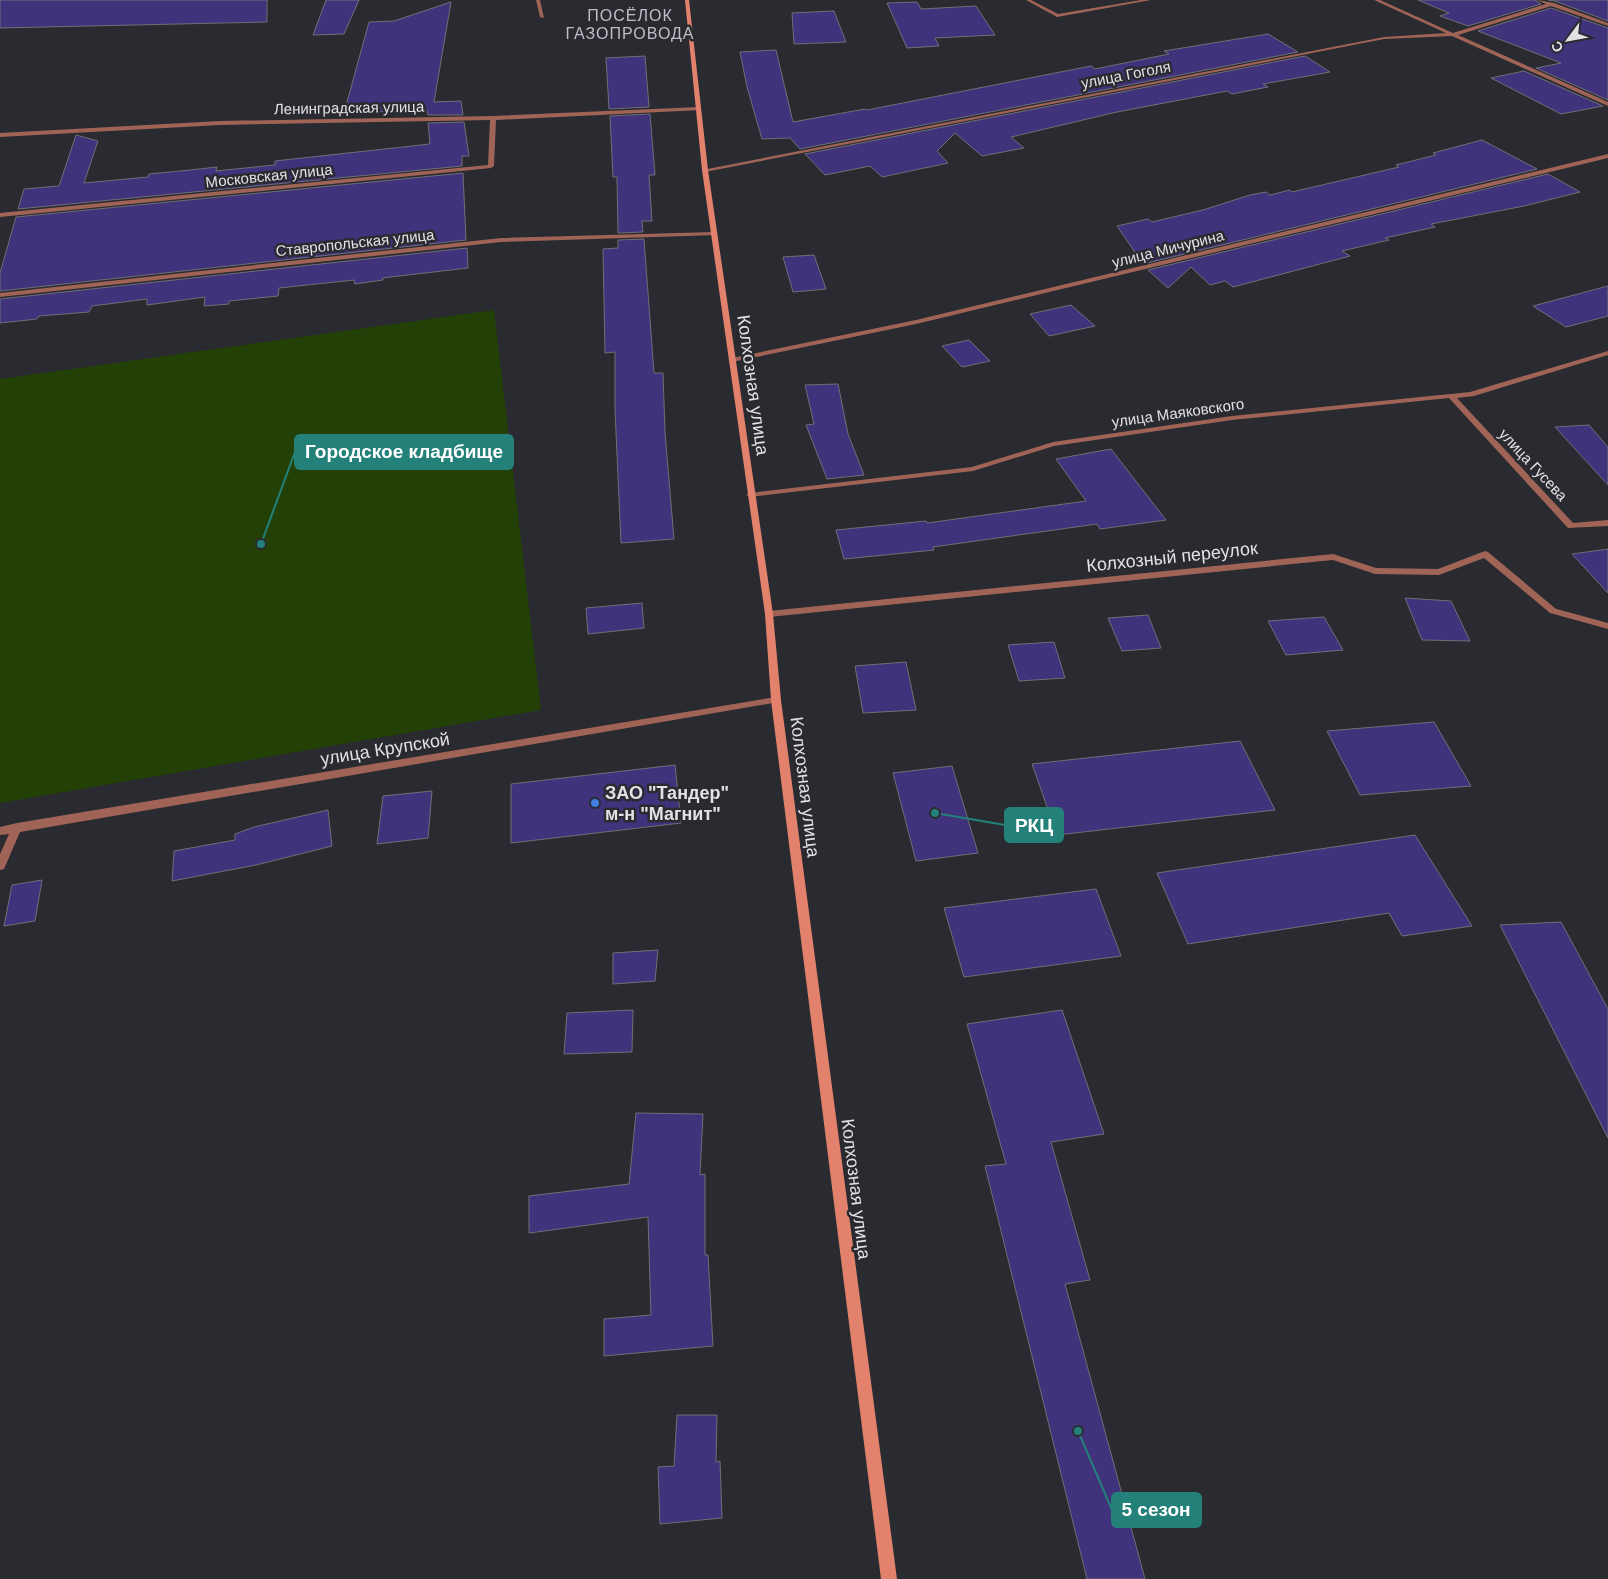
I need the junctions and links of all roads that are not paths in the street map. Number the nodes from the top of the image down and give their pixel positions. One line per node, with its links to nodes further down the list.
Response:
1 (538, 0): 8 (street)
2 (686, 0): 12 (main road, Колхозная улица)
3 (1028, 0): 4 (street)
4 (1149, 0)
5 (1376, 0): 10 (street)
6 (1539, 0): 7 (street)
7 (1552, 4): 9 (street); 10 (street, улица Гоголя)
8 (542, 17)
9 (1608, 25)
10 (1455, 34): 11 (street); 16 (street, улица Гоголя)
11 (1608, 104)
12 (699, 109): 13 (street, Ленинградская улица); 16 (main road, Колхозная улица)
13 (493, 118): 14 (street, Ленинградская улица); 17 (street, Московская улица)
14 (0, 135)
15 (1608, 156): 21 (street, улица Мичурина)
16 (705, 170): 18 (main road, Колхозная улица)
17 (0, 216)
18 (714, 234): 19 (street, Ставропольская улица); 21 (main road, Колхозная улица)
19 (0, 295)
20 (1608, 353): 22 (street, улица Маяковского)
21 (732, 360): 23 (main road, Колхозная улица)
22 (1451, 396): 23 (street, улица Маяковского); 24 (street, улица Гусева)
23 (750, 496): 25 (main road, Колхозная улица)
24 (1608, 523)
25 (769, 614): 26 (street, Колхозный переулок); 27 (main road, Колхозная улица)
26 (1608, 626)
27 (776, 700): 28 (street, улица Крупской); 31 (main road, Колхозная улица)
28 (17, 827): 29 (street, улица Крупской); 30 (street)
29 (0, 831)
30 (0, 866)
31 (889, 1579)

